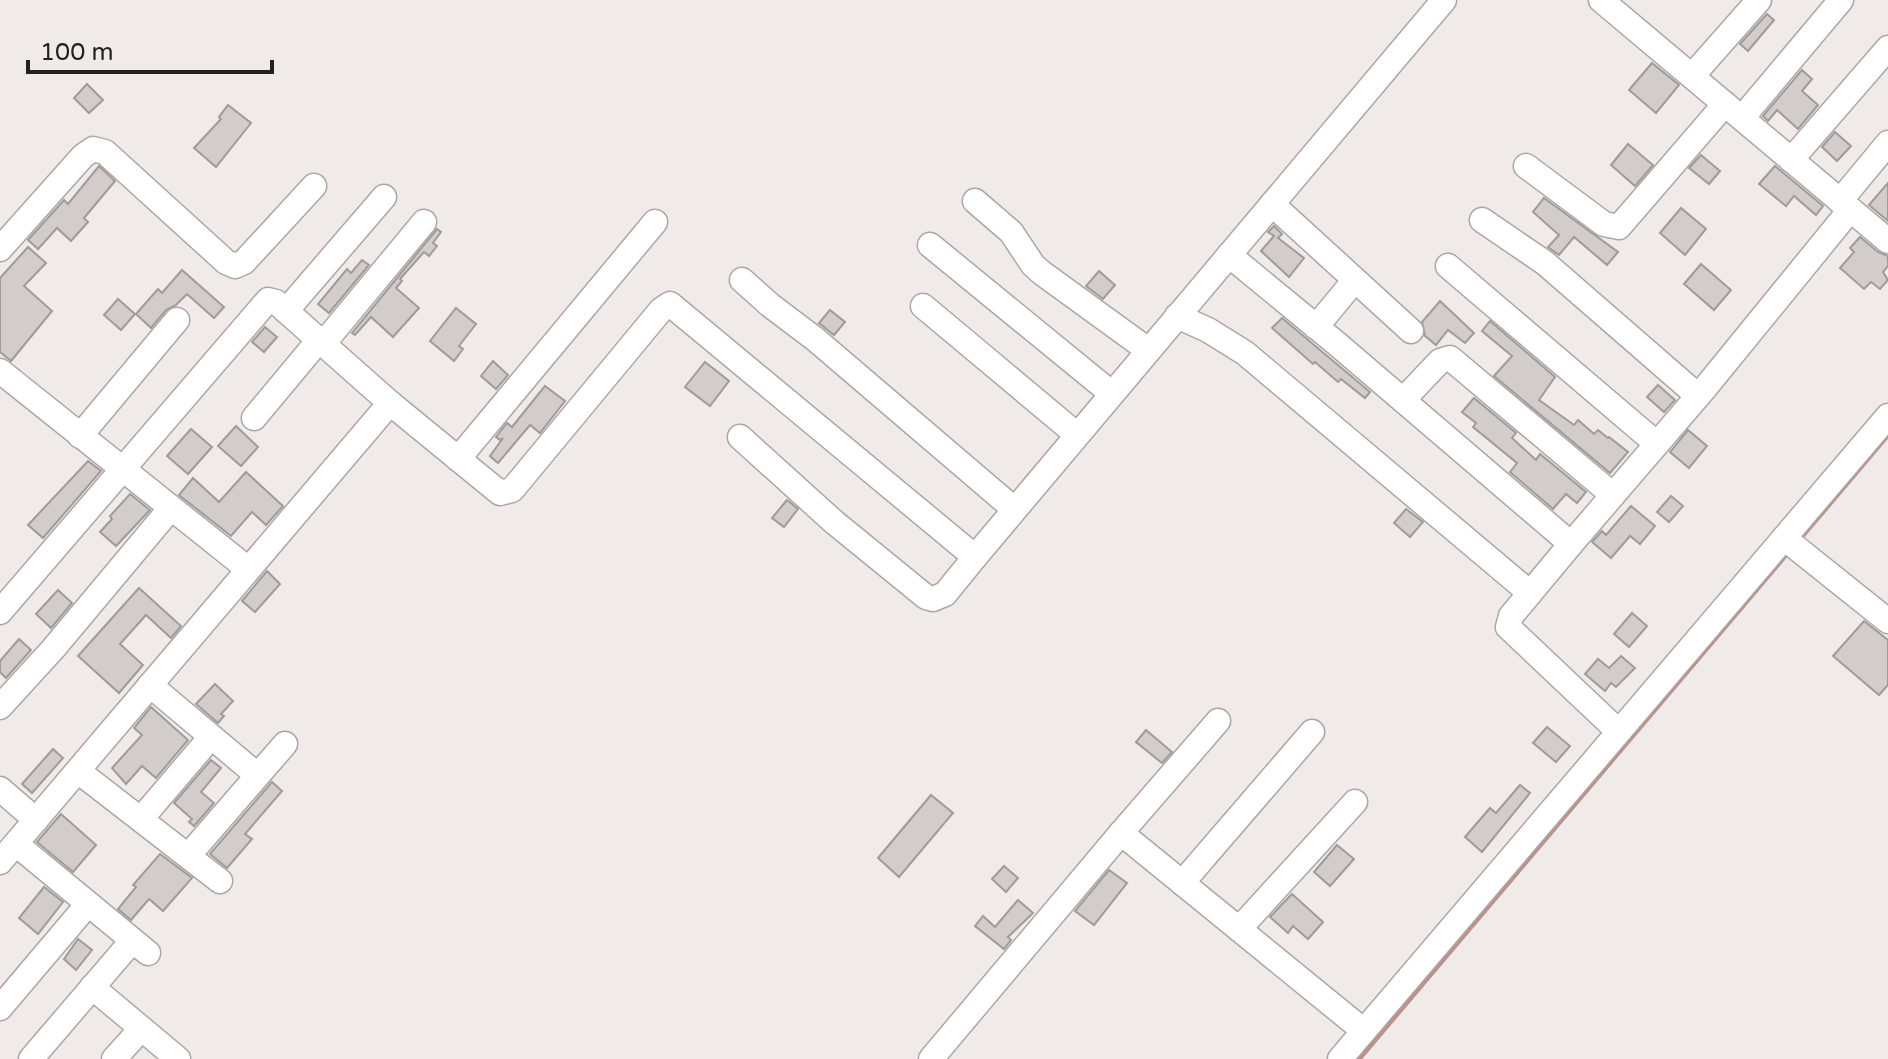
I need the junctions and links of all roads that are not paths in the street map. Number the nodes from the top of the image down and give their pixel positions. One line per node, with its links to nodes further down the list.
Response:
1 (1444, 0): 14 (street)
2 (1601, 0): 6 (street)
3 (1759, 0): 6 (street)
4 (1841, 0): 7 (street)
5 (1888, 48): 9 (street)
6 (1692, 76): 7 (street)
7 (1734, 111): 9 (street); 10 (street)
8 (1888, 143): 15 (street)
9 (1791, 160): 15 (street)
10 (1526, 166)
11 (314, 186): 21 (street)
12 (384, 197): 27 (street)
13 (975, 201): 33 (street)
14 (1272, 204): 22 (street); 25 (street)
15 (1845, 206): 19 (street); 36 (street)
16 (1482, 220): 36 (street)
17 (424, 222): 32 (street)
18 (655, 222): 45 (street)
19 (1888, 241)
20 (930, 245): 35 (street)
21 (0, 249)
22 (1229, 255): 28 (street); 30 (street)
23 (1448, 266): 44 (street)
24 (742, 280): 49 (street)
25 (1354, 281): 30 (street); 31 (street)
26 (923, 306): 41 (street)
27 (286, 311): 32 (street); 46 (street)
28 (1177, 316): 33 (street); 54 (street)
29 (177, 320): 42 (street)
30 (1316, 327): 37 (street)
31 (1411, 331)
32 (321, 342): 38 (street); 40 (street)
33 (1148, 350): 35 (street)
34 (4, 382): 42 (street)
35 (1111, 393): 41 (street)
36 (1698, 396): 44 (street)
37 (1403, 400): 47 (street); 51 (street)
38 (390, 403): 45 (street); 53 (street)
39 (1888, 416): 50 (street)
40 (254, 418)
41 (1076, 434): 49 (street)
42 (80, 436): 46 (street)
43 (740, 437): 52 (street)
44 (1657, 444): 47 (street)
45 (458, 459): 52 (street)
46 (122, 470): 48 (street); 55 (street)
47 (1613, 495): 51 (street)
48 (170, 509): 53 (street); 58 (street)
49 (1014, 509): 52 (street)
50 (1784, 538): 56 (street); 60 (street)
51 (1571, 544): 54 (street)
52 (975, 557)
53 (248, 569): 57 (street)
54 (1530, 593): 60 (street)
55 (0, 612)
56 (1888, 621)
57 (150, 685): 62 (street); 64 (street)
58 (0, 707)
59 (1218, 721): 70 (street)
60 (1618, 731): 80 (street)
61 (1312, 732): 74 (street)
62 (210, 738): 65 (street); 68 (street)
63 (285, 744): 65 (street)
64 (78, 771): 68 (street); 69 (street)
65 (257, 775): 72 (street)
66 (0, 789): 69 (street)
67 (1355, 802): 76 (street)
68 (141, 819): 72 (street)
69 (36, 820): 71 (street)
70 (1121, 833): 74 (street); 84 (street)
71 (8, 853): 75 (street)
72 (188, 856): 73 (street)
73 (220, 881)
74 (1182, 883): 76 (street)
75 (88, 904): 77 (street); 78 (street)
76 (1239, 929): 80 (street)
77 (92, 987): 79 (street); 81 (street)
78 (0, 1008)
79 (141, 1029): 82 (street); 83 (street)
80 (1364, 1031): 85 (street)
81 (31, 1059)
82 (114, 1059)
83 (178, 1059)
84 (931, 1059)
85 (1340, 1059)

